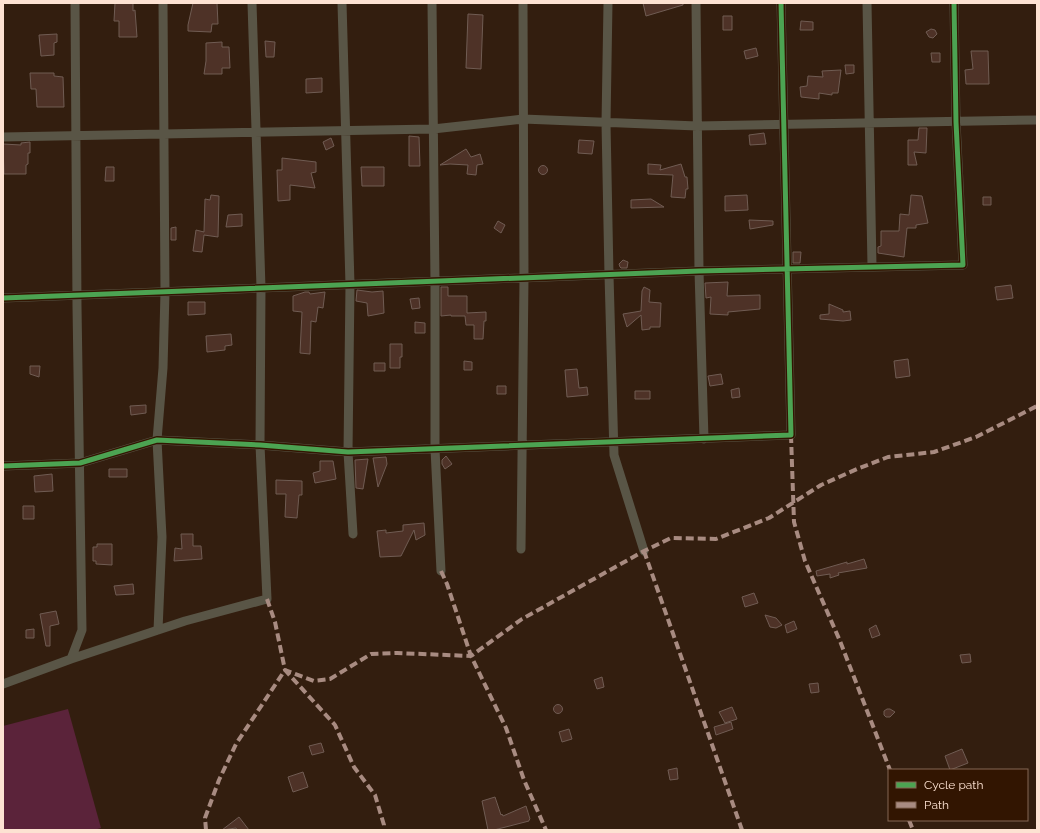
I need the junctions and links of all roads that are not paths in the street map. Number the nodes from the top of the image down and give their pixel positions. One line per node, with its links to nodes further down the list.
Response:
1 (76, 3): 24 (street)
2 (163, 3): 22 (street)
3 (252, 3): 21 (street)
4 (342, 3): 20 (street)
5 (432, 3): 19 (street)
6 (523, 3): 12 (street)
7 (608, 3): 15 (street)
8 (696, 3): 18 (street)
9 (781, 3): 17 (street)
10 (867, 3): 16 (street)
11 (954, 3): 14 (street)
12 (523, 119): 15 (street); 19 (street); 29 (street)
13 (1037, 120): 14 (street)
14 (956, 122): 16 (street); 25 (street)
15 (606, 123): 18 (street); 28 (street)
16 (869, 124): 17 (street); 25 (street)
17 (783, 125): 18 (street); 26 (street)
18 (697, 126): 27 (street)
19 (433, 130): 20 (street); 30 (street)
20 (345, 131): 21 (street); 31 (street)
21 (256, 133): 22 (street); 32 (street)
22 (163, 134): 24 (street); 33 (street)
23 (3, 136): 24 (street)
24 (76, 136): 34 (street)
25 (872, 266): 26 (street)
26 (787, 269): 27 (street); 36 (street)
27 (699, 272): 28 (street); 36 (street)
28 (609, 275): 29 (street); 38 (street)
29 (524, 278): 30 (street); 40 (street)
30 (435, 282): 31 (street); 41 (street)
31 (350, 285): 32 (street); 42 (street)
32 (261, 288): 33 (street); 39 (street)
33 (166, 292): 34 (street); 37 (street)
34 (77, 294): 35 (street); 43 (street)
35 (3, 298)
36 (704, 438): 38 (street)
37 (157, 440): 39 (street); 43 (street); 49 (street)
38 (614, 442): 40 (street); 47 (street)
39 (260, 445): 42 (street); 49 (street)
40 (522, 445): 41 (street); 46 (street)
41 (434, 449): 42 (street); 48 (street)
42 (348, 452): 45 (street)
43 (80, 463): 44 (street); 50 (street)
44 (3, 466)
45 (353, 534)
46 (521, 549)
47 (644, 551)
48 (441, 571)
49 (158, 630): 50 (street)
50 (71, 658): 51 (street)
51 (3, 684)

